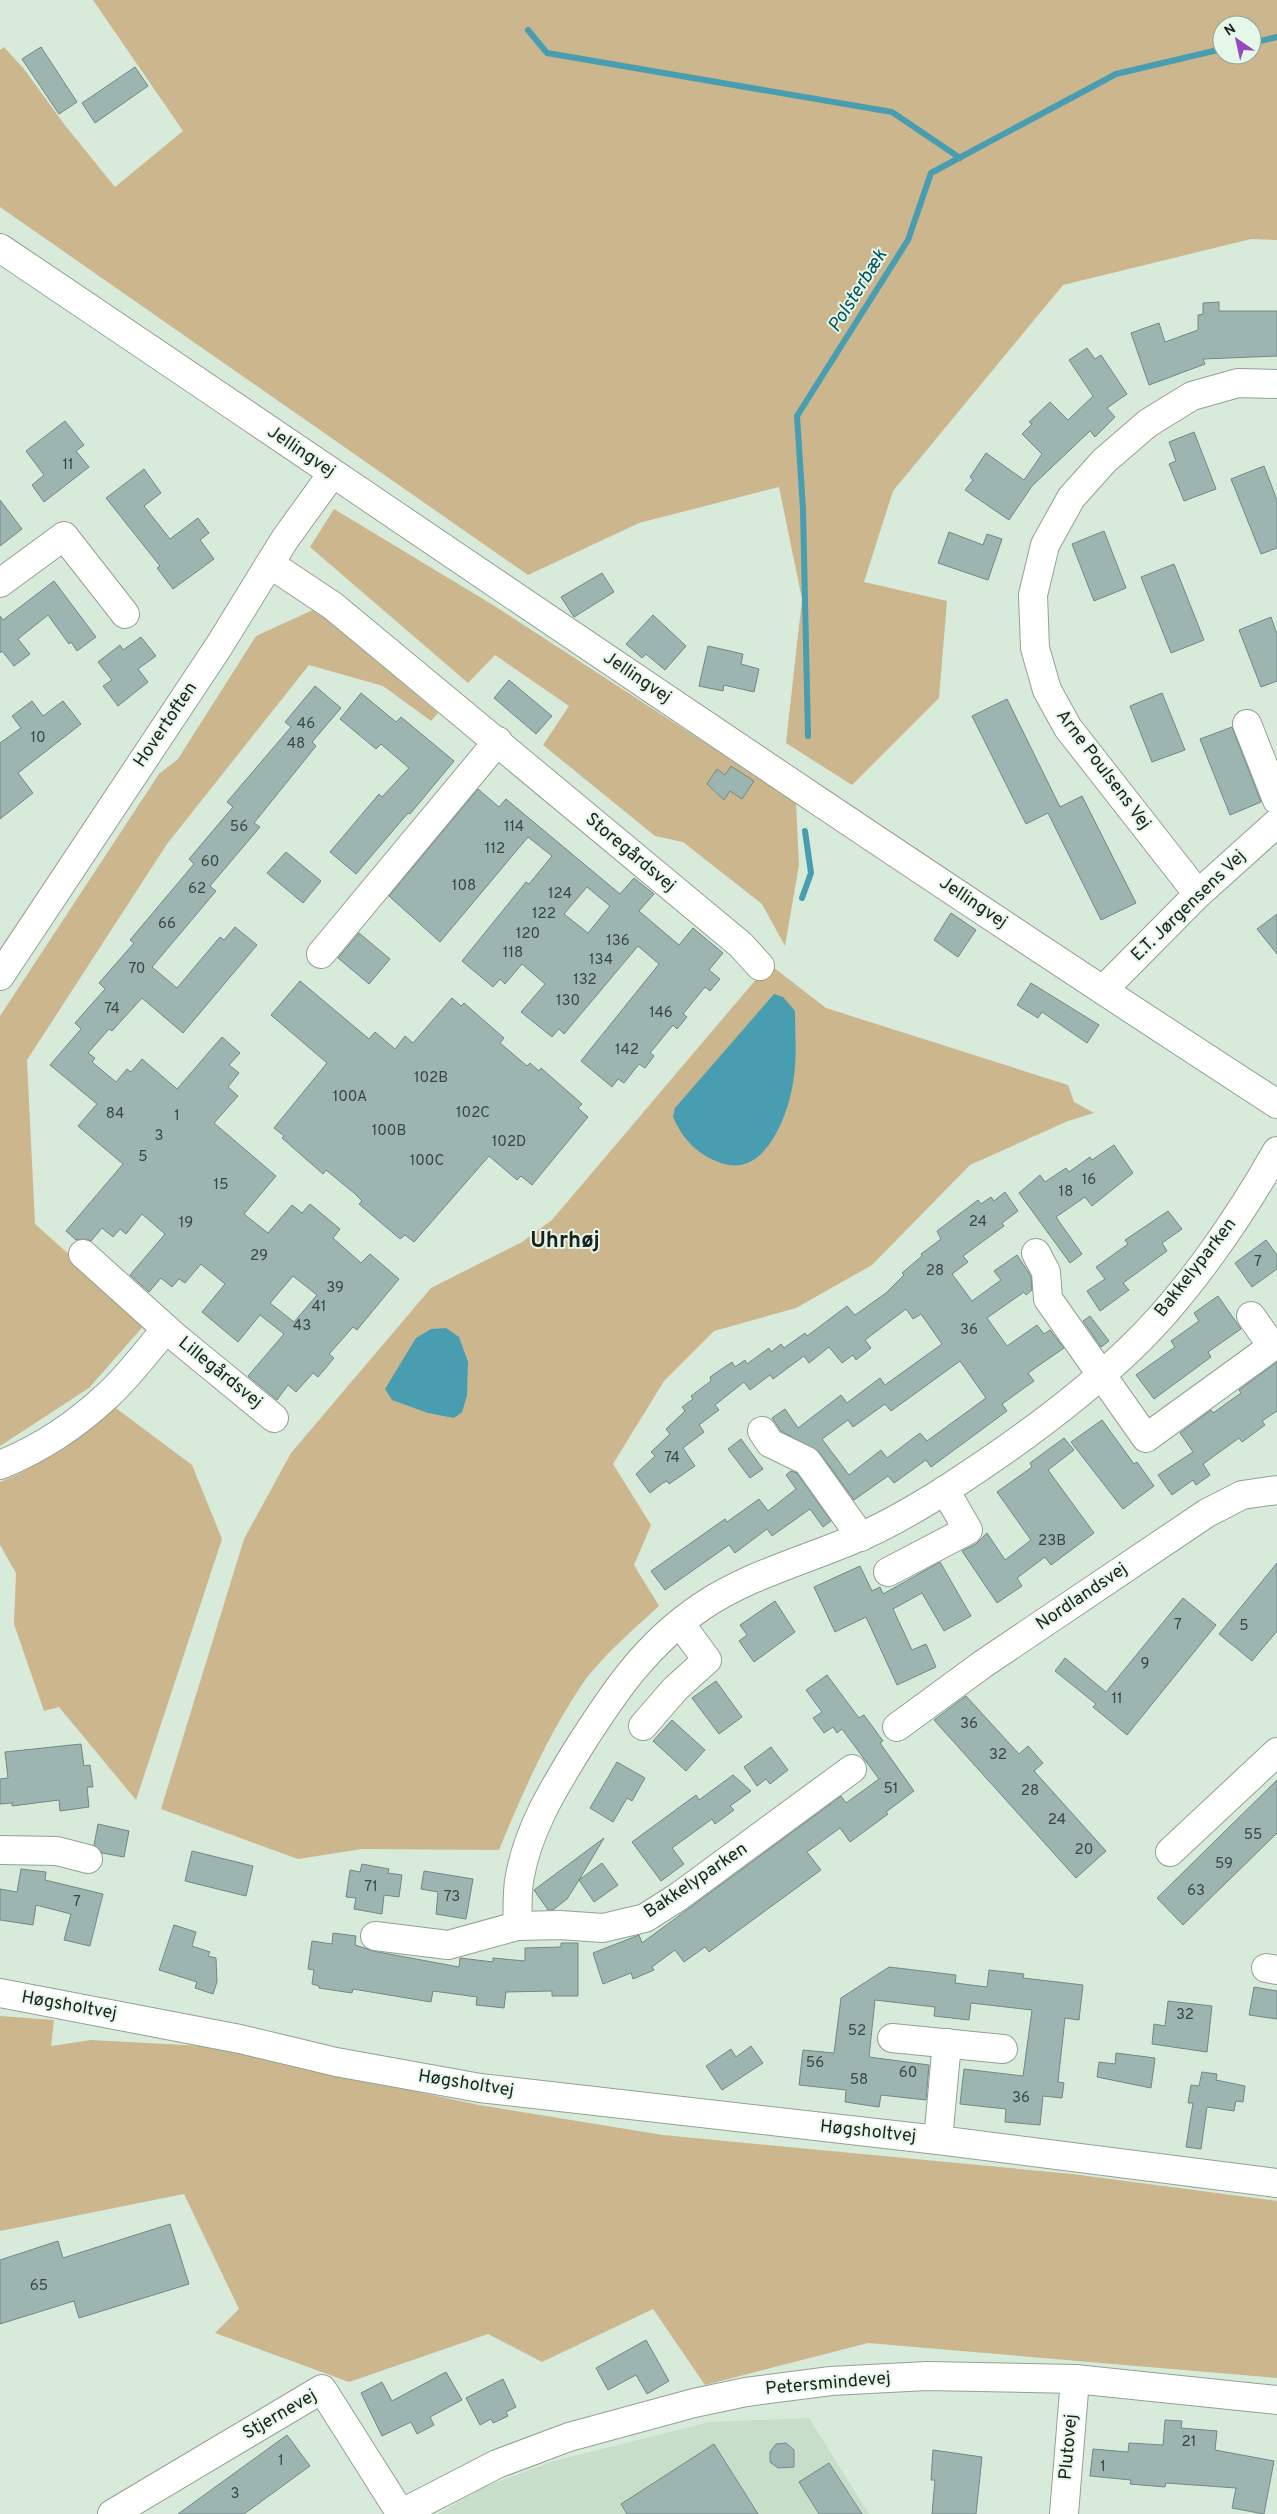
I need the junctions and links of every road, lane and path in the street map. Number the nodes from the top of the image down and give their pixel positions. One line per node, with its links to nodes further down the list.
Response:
1 (0, 248): 3 (street, Jellingvej)
2 (1277, 384): 11 (street, Arne Poulsens Vej)
3 (332, 474): 4 (street, Hovertoften); 15 (street, Jellingvej)
4 (270, 564): 8 (street, Storegårdsvej); 14 (street, Hovertoften)
5 (0, 583): 6 (street)
6 (124, 614)
7 (1246, 724): 9 (street)
8 (498, 741): 12 (street); 13 (street, Storegårdsvej)
9 (1277, 800)
10 (1277, 822): 11 (street, E.T. Jørgensens Vej)
11 (1198, 894): 15 (street, E.T. Jørgensens Vej)
12 (321, 954)
13 (760, 966)
14 (0, 976)
15 (1103, 990): 16 (street, Jellingvej)
16 (1277, 1104)
17 (1277, 1151): 23 (street, Bakkelyparken)
18 (1036, 1252): 23 (street)
19 (83, 1254): 21 (street, Lillegårdsvej)
20 (1251, 1316): 22 (street)
21 (166, 1329): 24 (street, Lillegårdsvej); 26 (street, Lillegårdsvej)
22 (1275, 1344): 23 (street)
23 (1101, 1375): 27 (street, Bakkelyparken)
24 (274, 1418)
25 (762, 1431): 29 (street)
26 (0, 1465)
27 (945, 1490): 29 (street, Bakkelyparken); 30 (street)
28 (1277, 1490): 33 (street, Nordlandsvej)
29 (861, 1537): 31 (street, Bakkelyparken)
30 (888, 1572)
31 (680, 1623): 32 (street); 39 (street, Bakkelyparken)
32 (643, 1726)
33 (897, 1727)
34 (1277, 1752): 37 (street)
35 (852, 1769): 39 (street, Bakkelyparken)
36 (0, 1850): 38 (street)
37 (1170, 1852)
38 (88, 1859)
39 (517, 1926): 40 (street, Bakkelyparken)
40 (375, 1936)
41 (0, 1993): 45 (street, Høgsholtvej)
42 (892, 2038): 43 (street)
43 (947, 2043): 44 (street); 45 (street, Høgsholtvej)
44 (1003, 2049)
45 (938, 2140): 46 (street, Høgsholtvej)
46 (1277, 2183)
47 (1075, 2379): 48 (street, Petersmindevej); 50 (street, Petersmindevej); 51 (street, Plutovej)
48 (1277, 2400)
49 (112, 2514): 50 (street, Stjernevej)
50 (401, 2514)
51 (1064, 2514)

